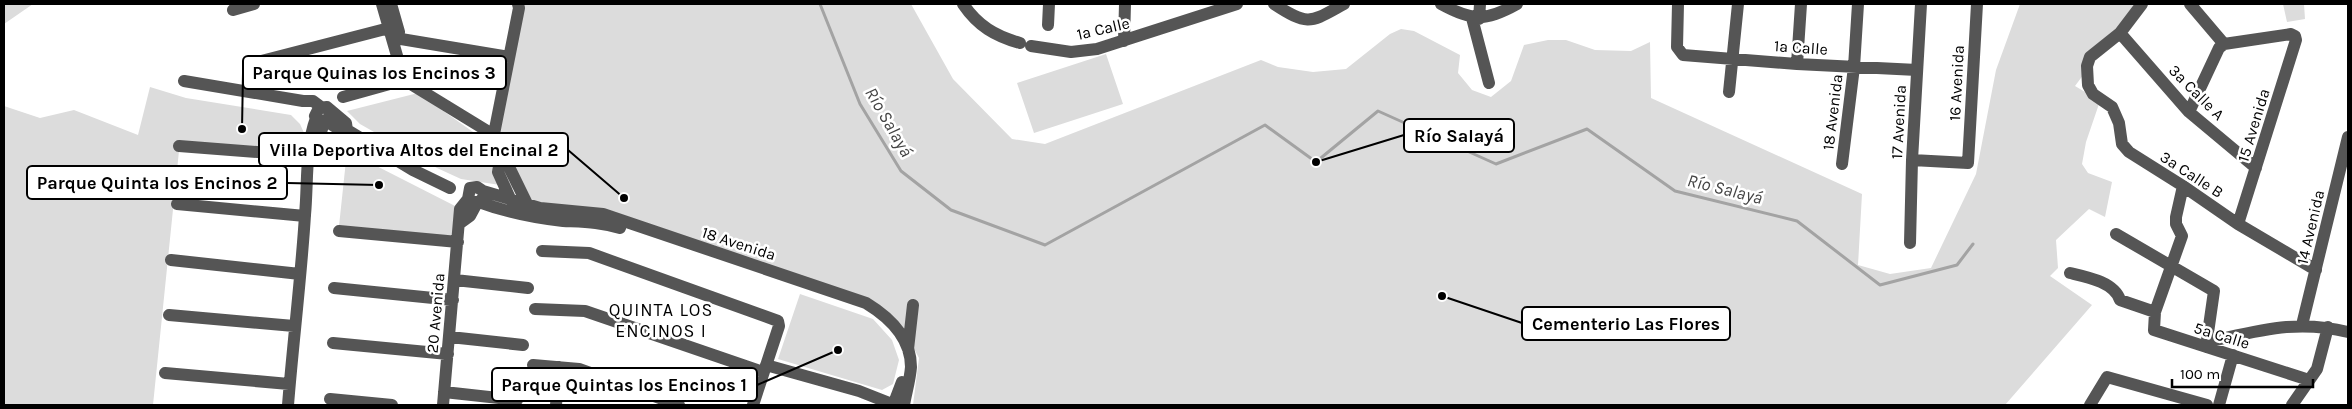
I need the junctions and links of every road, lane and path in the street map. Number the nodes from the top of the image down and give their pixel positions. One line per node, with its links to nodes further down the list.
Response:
1 (254, 4): 22 (street)
2 (382, 4): 26 (street)
3 (391, 4): 26 (street)
4 (518, 4): 30 (street)
5 (963, 4): 28 (street, 1a Calle)
6 (1049, 4): 25 (street)
7 (1125, 4): 28 (street)
8 (1237, 4): 23 (street, 1a Calle)
9 (1274, 4): 21 (street)
10 (1441, 4): 24 (street)
11 (1480, 4): 24 (street)
12 (1517, 4): 24 (street)
13 (1678, 4): 31 (street, 1a Calle)
14 (1738, 4): 31 (street)
15 (1800, 4): 33 (street)
16 (1858, 4): 34 (street, 18 Avenida)
17 (1920, 4): 35 (street, 17 Avenida)
18 (1977, 4): 47 (street, 16 Avenida)
19 (2142, 4): 27 (street)
20 (2190, 4): 29 (street)
21 (1340, 5)
22 (233, 10)
23 (1197, 10): 28 (street, 1a Calle)
24 (1476, 18): 38 (street)
25 (1048, 25)
26 (395, 31): 30 (street); 32 (street); 37 (street)
27 (2120, 33): 41 (street, 3a Calle A); 51 (street, 3a Calle B)
28 (1124, 41)
29 (2224, 44): 41 (street); 50 (street, 15 Avenida)
30 (509, 57): 44 (street)
31 (1732, 58): 33 (street, 1a Calle); 39 (street)
32 (254, 63)
33 (1798, 64): 34 (street, 1a Calle)
34 (1854, 67): 35 (street, 1a Calle); 49 (street, 18 Avenida)
35 (1917, 70): 47 (street, 17 Avenida)
36 (184, 81): 42 (street, 18 Avenida)
37 (407, 81): 40 (street); 44 (street)
38 (1489, 83)
39 (1729, 92)
40 (343, 98)
41 (2189, 112): 50 (street, 3a Calle A)
42 (322, 116): 46 (street); 52 (street, 18 Avenida)
43 (2348, 137): 65 (street, 14 Avenida)
44 (493, 139): 48 (street)
45 (179, 146): 46 (street)
46 (310, 150): 56 (street)
47 (1912, 160): 61 (street, 17 Avenida)
48 (500, 161): 53 (street); 55 (street)
49 (1842, 164)
50 (2256, 168): 57 (street, 15 Avenida)
51 (2183, 186): 57 (street, 3a Calle B); 64 (street)
52 (474, 197): 53 (street, 18 Avenida); 55 (street, 18 Avenida); 60 (street, 20 Avenida)
53 (511, 201): 55 (street, 18 Avenida)
54 (177, 204): 56 (street)
55 (526, 212): 84 (street, 18 Avenida); 102 (street, 18 Avenida)
56 (305, 216): 67 (street)
57 (2238, 224): 65 (street, 3a Calle B)
58 (338, 231): 60 (street)
59 (2116, 234): 64 (street)
60 (458, 242): 68 (street, 20 Avenida)
61 (1910, 243)
62 (542, 251): 89 (street)
63 (171, 260): 67 (street)
64 (2171, 267): 74 (street); 83 (street)
65 (2316, 270): 76 (street, 14 Avenida)
66 (2070, 273): 74 (street)
67 (300, 274): 77 (street)
68 (455, 280): 70 (street); 71 (street, 20 Avenida)
69 (334, 288): 71 (street)
70 (528, 288)
71 (453, 300): 80 (street, 20 Avenida)
72 (913, 305): 84 (street)
73 (535, 309): 89 (street)
74 (2156, 312): 83 (street, 5a Calle)
75 (169, 316): 77 (street)
76 (2302, 325): 78 (street); 83 (street)
77 (294, 326): 92 (street)
78 (2328, 327): 79 (street); 91 (street)
79 (2348, 332)
80 (450, 337): 82 (street); 85 (street, 20 Avenida)
81 (333, 343): 85 (street)
82 (523, 344)
83 (2207, 345): 86 (street, 5a Calle)
84 (908, 349): 102 (street, 18 Avenida)
85 (448, 354): 94 (street, 20 Avenida)
86 (2233, 355): 91 (street, 5a Calle); 104 (street)
87 (533, 365): 88 (street)
88 (559, 367): 99 (street); 100 (street)
89 (765, 368): 101 (street); 102 (street)
90 (165, 373): 92 (street)
91 (2309, 380): 105 (street)
92 (289, 384): 97 (street)
93 (330, 399): 98 (street)
94 (444, 399): 95 (street)
95 (518, 400)
96 (2174, 401): 103 (street); 104 (street)
97 (288, 405)
98 (392, 405)
99 (556, 405)
100 (679, 405)
101 (753, 405)
102 (897, 405)
103 (2090, 405)
104 (2215, 405)
105 (2292, 405)

